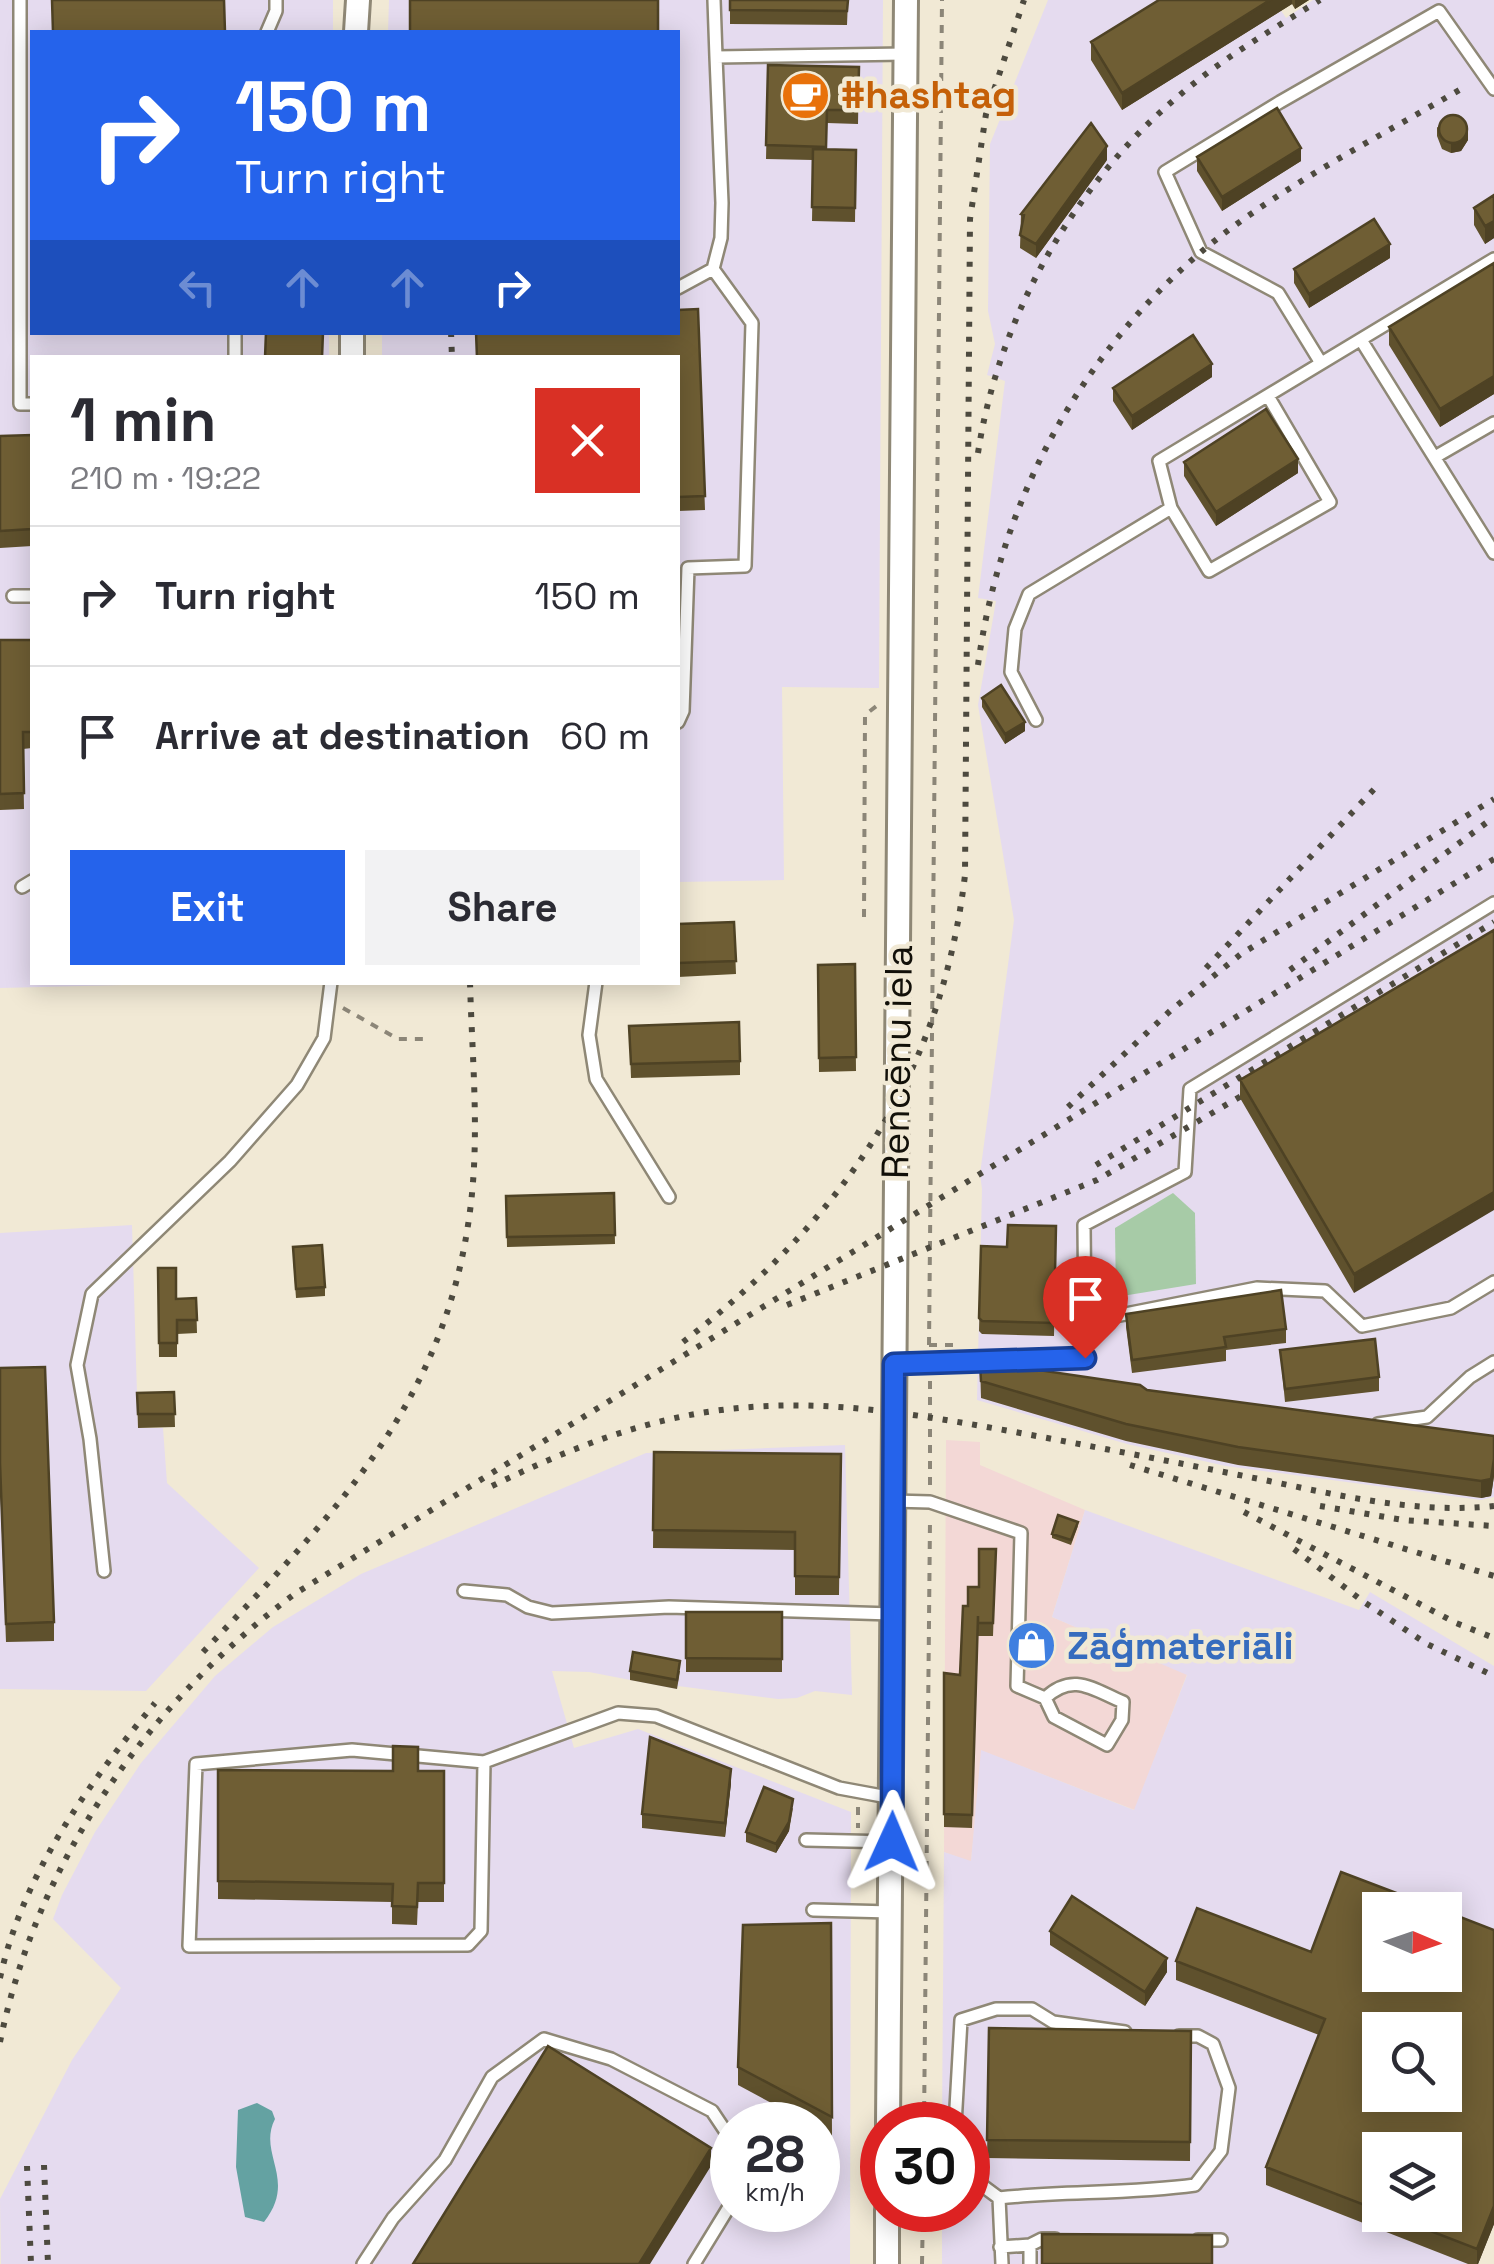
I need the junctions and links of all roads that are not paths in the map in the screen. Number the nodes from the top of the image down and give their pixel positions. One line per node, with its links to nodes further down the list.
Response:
1 (20, 0): 17 (lane)
2 (276, 0): 6 (lane)
3 (358, 0): 7 (street)
4 (714, 0): 9 (lane)
5 (906, 0): 8 (street, Rencēnu iela)
6 (268, 30)
7 (356, 30)
8 (906, 54): 9 (lane); 33 (street, Rencēnu iela)
9 (716, 57): 12 (lane)
10 (1494, 89): 15 (lane)
11 (1494, 259): 14 (lane)
12 (713, 269): 13 (lane); 24 (lane)
13 (680, 287)
14 (1361, 340): 15 (lane); 19 (lane)
15 (1321, 363): 16 (lane)
16 (1268, 396): 20 (lane); 20 (lane)
17 (30, 404)
18 (1494, 423): 19 (lane)
19 (1434, 458): 21 (lane)
20 (1171, 508): 25 (lane)
21 (1494, 553)
22 (13, 596): 23 (lane)
23 (30, 596)
24 (680, 718)
25 (1036, 720)
26 (1494, 903): 31 (lane)
27 (330, 985): 36 (lane)
28 (596, 985): 29 (lane)
29 (669, 1197)
30 (1494, 1282): 31 (lane)
31 (1085, 1322): 33 (lane)
32 (1494, 1362): 34 (lane)
33 (894, 1364): 35 (street, Rencēnu iela)
34 (1364, 1426)
35 (893, 1501): 38 (street, Rencēnu iela); 39 (lane)
36 (104, 1571)
37 (464, 1591): 38 (lane)
38 (892, 1614): 41 (street, Rencēnu iela)
39 (1045, 1698): 39 (lane)
40 (484, 1762): 40 (lane); 41 (lane)
41 (893, 1798): 43 (street, Rencēnu iela)
42 (806, 1840): 43 (lane)
43 (892, 1842): 45 (street, Rencēnu iela)
44 (813, 1910): 45 (lane)
45 (891, 1912): 48 (street, Rencēnu iela)
46 (1139, 2034): 49 (lane)
47 (1159, 2035): 52 (lane)
48 (888, 2102)
49 (957, 2102)
50 (710, 2110): 60 (lane)
51 (990, 2191): 52 (lane)
52 (999, 2198): 59 (lane)
53 (714, 2232): 61 (lane)
54 (887, 2232): 62 (street)
55 (1061, 2238): 58 (lane)
56 (1186, 2240): 57 (lane)
57 (1221, 2240)
58 (1030, 2245): 59 (lane); 64 (lane)
59 (1000, 2246): 63 (lane)
60 (364, 2264)
61 (694, 2264)
62 (886, 2264)
63 (1002, 2264)
64 (1030, 2264)

